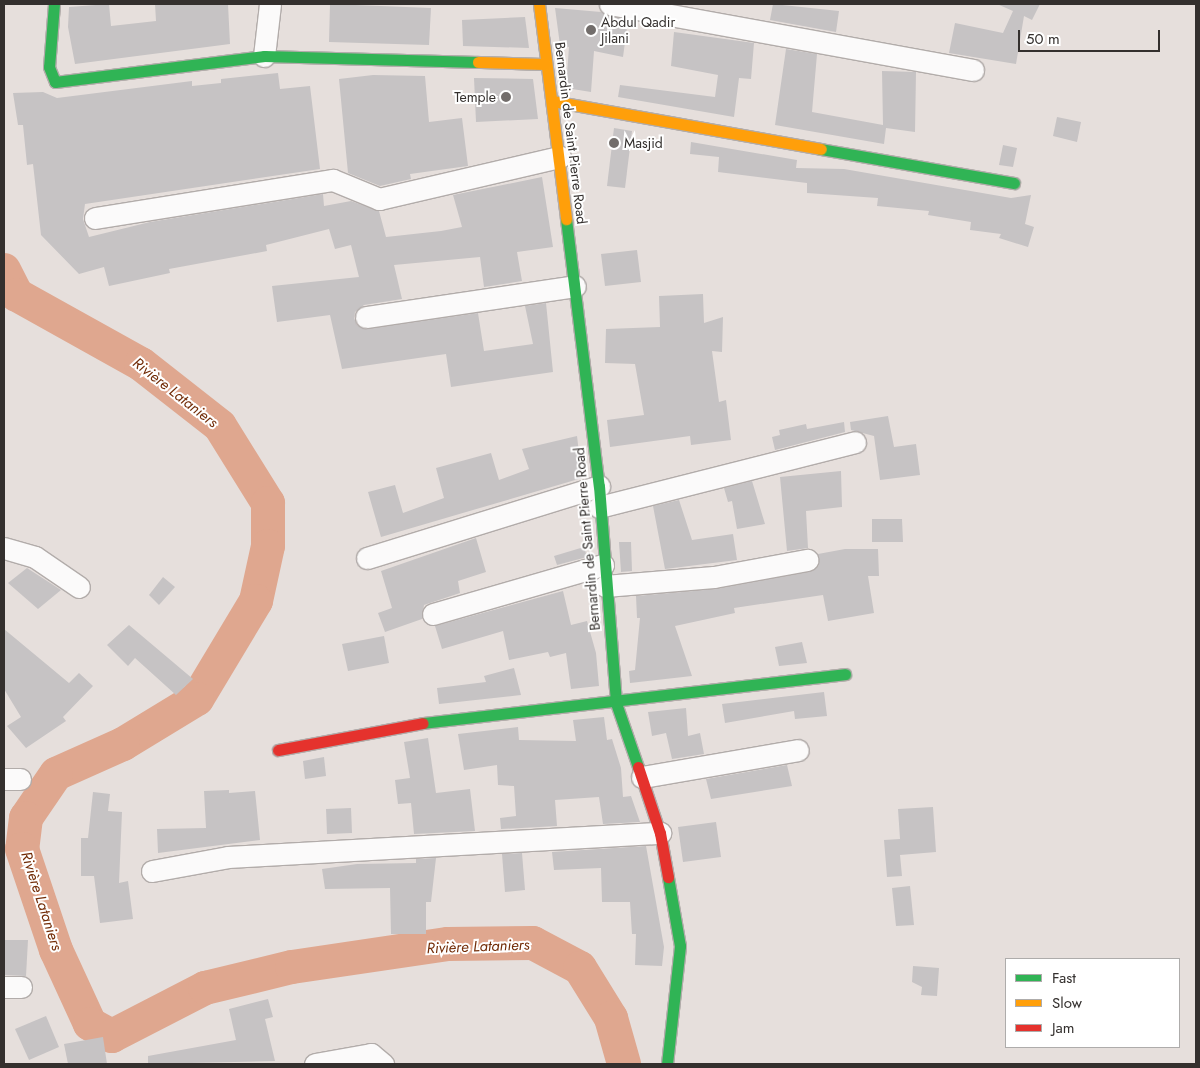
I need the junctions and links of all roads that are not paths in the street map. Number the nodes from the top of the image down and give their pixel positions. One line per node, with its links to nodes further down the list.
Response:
1 (54, 4): 5 (street)
2 (270, 4): 5 (street)
3 (539, 4): 6 (street, Bernardin de Saint Pierre Road)
4 (610, 4): 7 (street)
5 (264, 56): 6 (street)
6 (546, 64): 8 (street, Bernardin de Saint Pierre Road)
7 (973, 70)
8 (552, 101): 9 (street, Bernardin de Saint Pierre Road); 10 (street)
9 (560, 157): 11 (street); 12 (street, Bernardin de Saint Pierre Road)
10 (1014, 183)
11 (95, 218)
12 (575, 286): 13 (street); 15 (street, Bernardin de Saint Pierre Road)
13 (366, 317)
14 (855, 442): 16 (street)
15 (599, 486): 16 (street, Bernardin de Saint Pierre Road); 18 (street)
16 (599, 507): 20 (street, Bernardin de Saint Pierre Road)
17 (4, 548): 21 (street)
18 (367, 558)
19 (807, 560): 20 (street)
20 (604, 576): 22 (street); 24 (street, Bernardin de Saint Pierre Road)
21 (79, 587)
22 (433, 614)
23 (845, 674): 24 (street)
24 (616, 703): 25 (street); 27 (street, Bernardin de Saint Pierre Road)
25 (278, 750)
26 (798, 750): 27 (street)
27 (642, 777): 28 (street, Bernardin de Saint Pierre Road)
28 (660, 833): 29 (street); 32 (street, Bernardin de Saint Pierre Road)
29 (152, 871)
30 (315, 1064): 31 (street)
31 (383, 1064)
32 (667, 1064)

